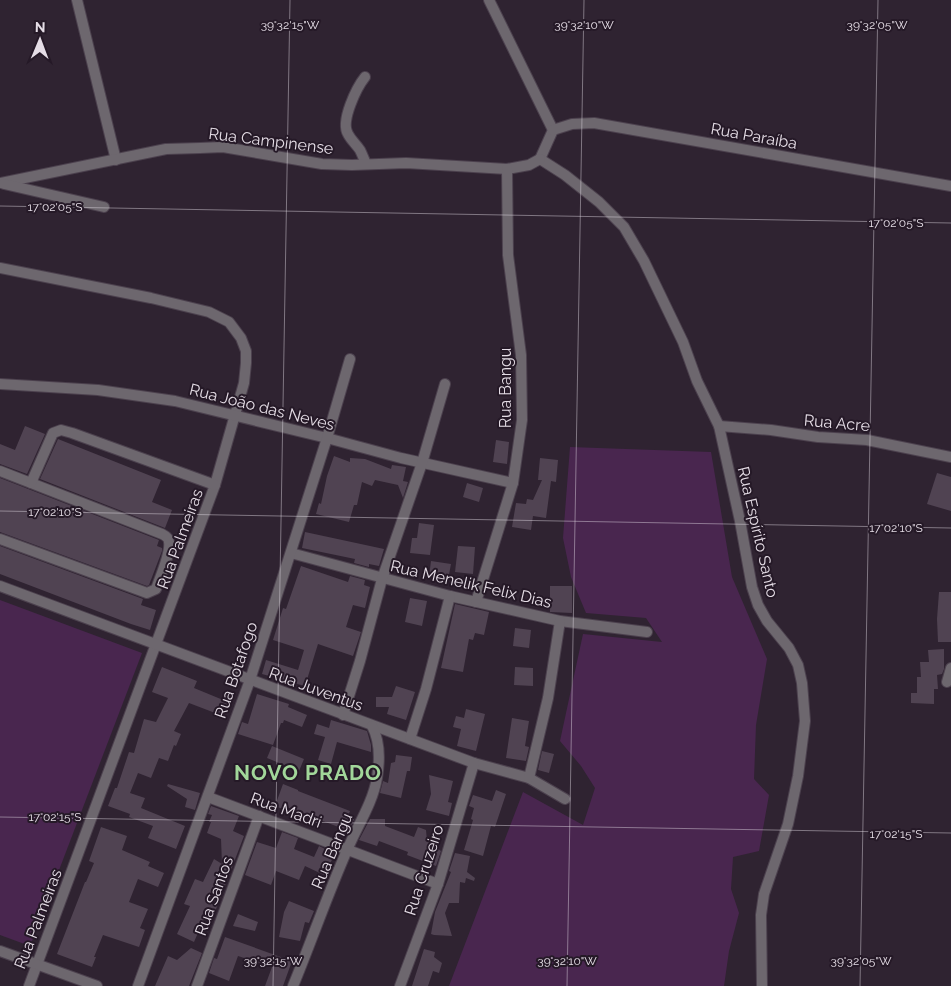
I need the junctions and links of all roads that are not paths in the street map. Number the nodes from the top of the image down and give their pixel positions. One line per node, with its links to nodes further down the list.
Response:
1 (77, 0): 6 (street)
2 (487, 1): 4 (street)
3 (366, 76): 7 (street)
4 (553, 130): 5 (street); 10 (street, Rua Paraíba)
5 (540, 159): 8 (street, Rua Campinense); 17 (street, Rua Espírito Santo)
6 (116, 160): 7 (street, Rua Campinense); 9 (street, Rua Campinense)
7 (366, 164): 8 (street, Rua Campinense)
8 (507, 169): 22 (street, Rua Bangu)
9 (0, 183): 11 (street)
10 (951, 186)
11 (104, 206)
12 (0, 268): 16 (street, Rua Palmeiras)
13 (350, 359): 18 (street, Rua Botafogo)
14 (0, 384): 16 (street, Rua João das Neves)
15 (445, 384): 20 (street)
16 (235, 415): 18 (street, Rua João das Neves); 24 (street, Rua Palmeiras)
17 (719, 426): 19 (street, Rua Acre); 55 (street, Rua Espírito Santo)
18 (327, 438): 20 (street, Rua João das Neves); 26 (street, Rua Botafogo)
19 (951, 457)
20 (422, 463): 22 (street, Rua João das Neves); 27 (street)
21 (0, 472): 23 (street)
22 (513, 482): 30 (street, Rua Bangu)
23 (31, 483): 24 (street); 25 (street)
24 (215, 486): 33 (street, Rua Palmeiras)
25 (0, 539)
26 (291, 552): 27 (street, Rua Menelik Felix Dias); 35 (street, Rua Botafogo)
27 (382, 579): 29 (street, Rua Menelik Felix Dias); 37 (street)
28 (0, 586): 33 (street, Rua Juventus)
29 (450, 596): 30 (street, Rua Menelik Felix Dias); 39 (street)
30 (476, 602): 31 (street, Rua Menelik Felix Dias)
31 (560, 621): 32 (street, Rua Menelik Felix Dias); 41 (street)
32 (647, 632)
33 (157, 645): 35 (street, Rua Juventus); 48 (street, Rua Palmeiras)
34 (951, 668): 36 (street)
35 (250, 680): 37 (street, Rua Juventus); 42 (street, Rua Botafogo)
36 (947, 682)
37 (343, 715): 38 (street, Rua Juventus)
38 (372, 726): 39 (street, Rua Juventus); 45 (street, Rua Bangu)
39 (410, 739): 40 (street, Rua Juventus)
40 (474, 763): 41 (street, Rua Juventus); 46 (street, Rua Cruzeiro)
41 (528, 778): 43 (street, Rua Juventus)
42 (208, 797): 44 (street, Rua Madri); 51 (street, Rua Botafogo)
43 (564, 799)
44 (259, 816): 45 (street, Rua Madri); 52 (street, Rua Santos)
45 (348, 848): 46 (street, Rua Madri); 53 (street, Rua Bangu)
46 (438, 884): 54 (street, Rua Cruzeiro)
47 (0, 951): 48 (street)
48 (37, 963): 49 (street, Rua Palmeiras); 50 (street)
49 (29, 986)
50 (97, 986)
51 (138, 986)
52 (197, 986)
53 (293, 986)
54 (400, 986)
55 (762, 986)

